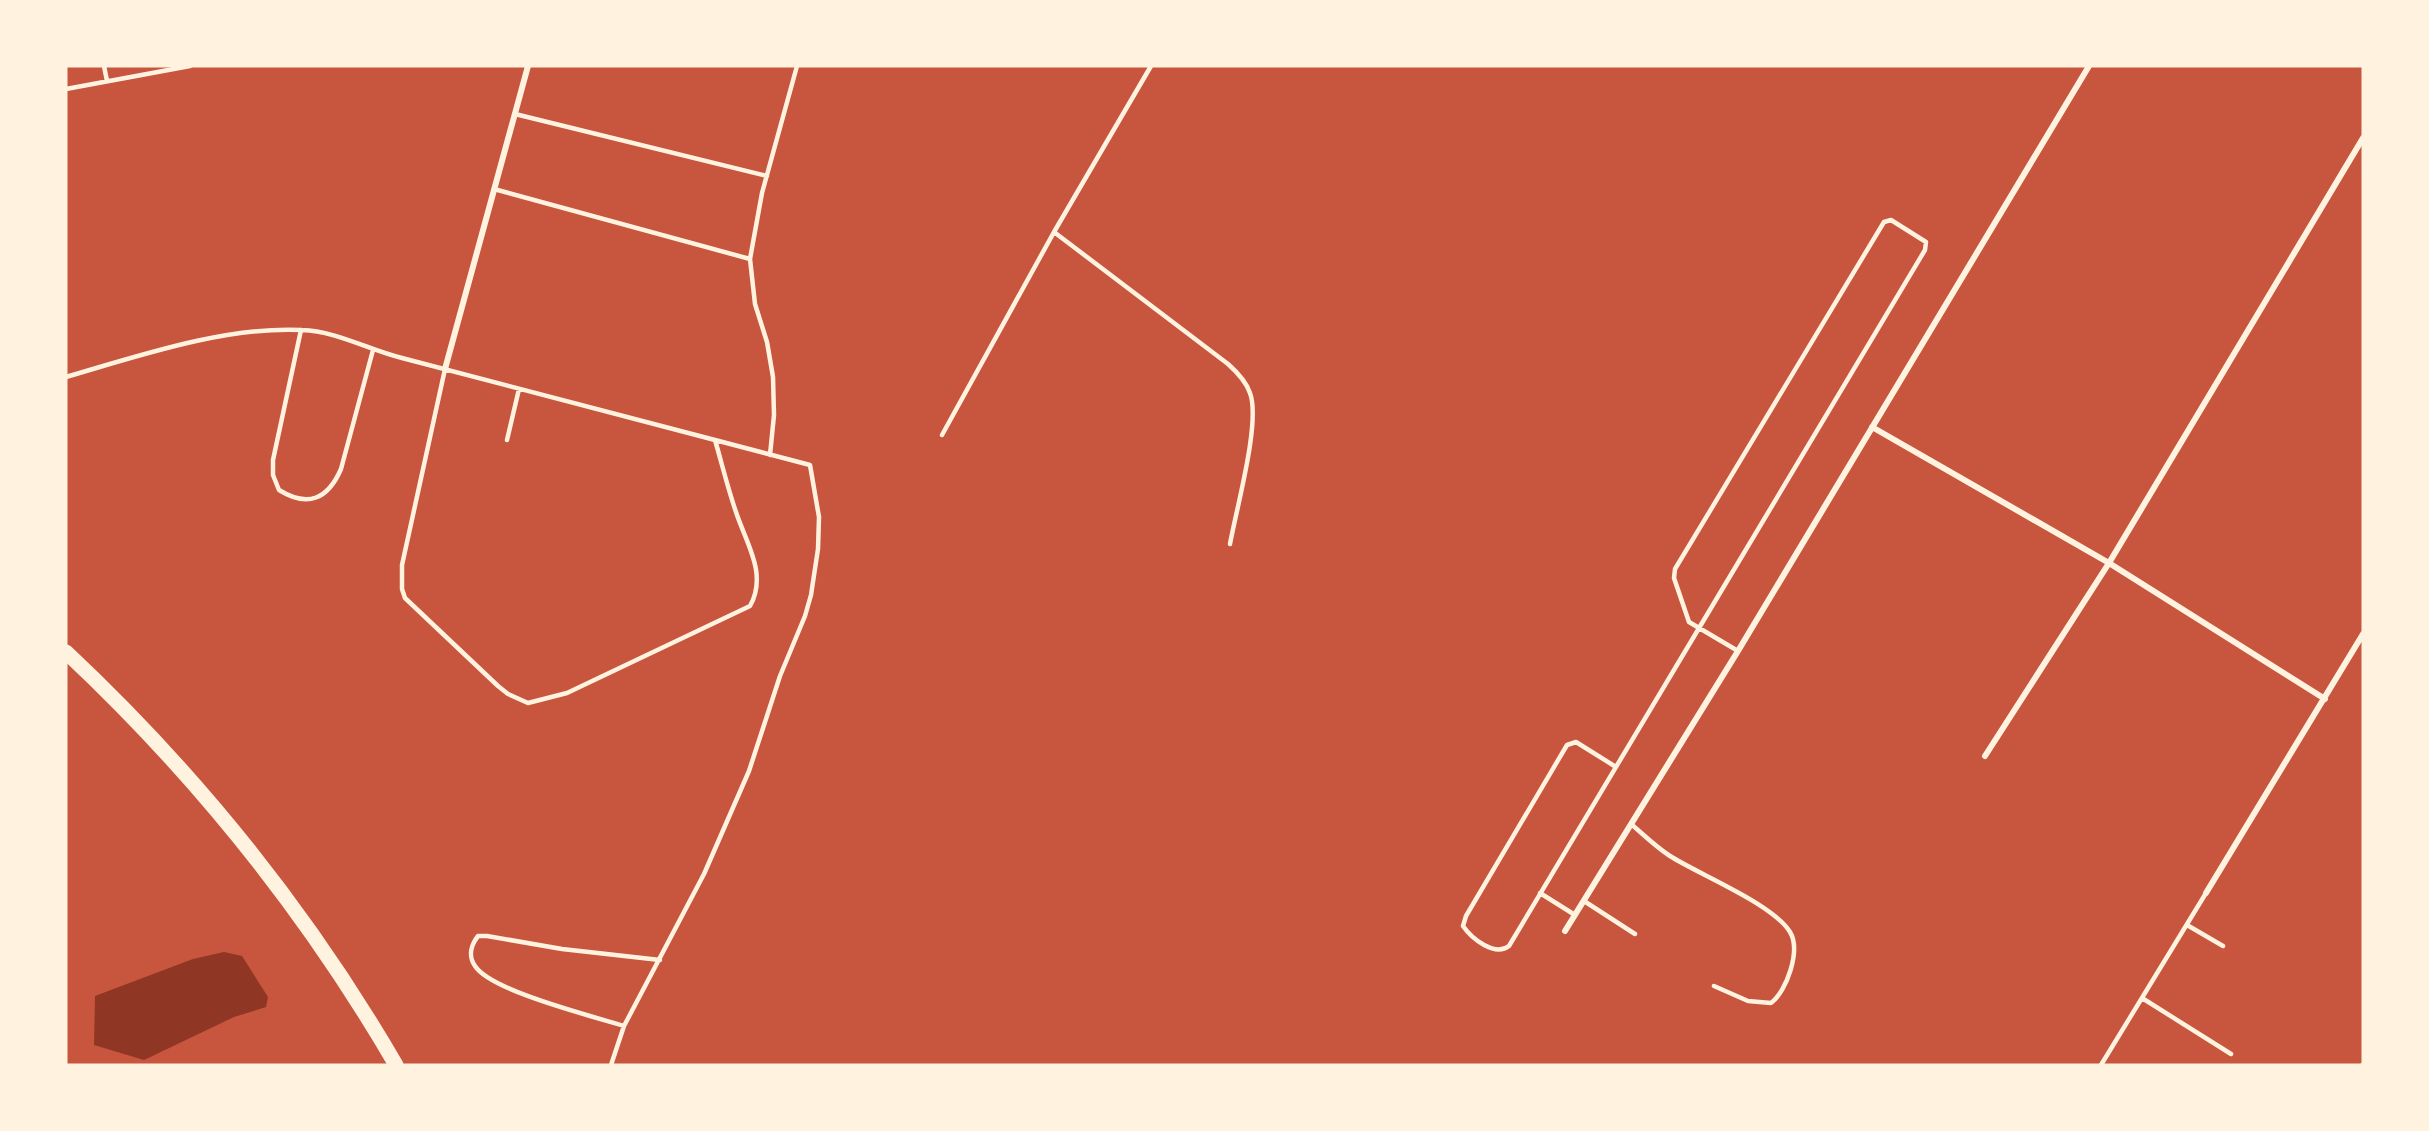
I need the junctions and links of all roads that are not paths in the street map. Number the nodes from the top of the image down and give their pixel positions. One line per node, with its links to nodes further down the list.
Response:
1 (104, 66): 8 (lane)
2 (190, 66): 7 (lane)
3 (528, 66): 10 (street)
4 (797, 66): 12 (lane)
5 (1151, 66): 14 (lane)
6 (2089, 66): 21 (street)
7 (164, 69): 8 (lane)
8 (107, 81): 9 (lane)
9 (66, 88)
10 (514, 114): 12 (lane); 13 (street)
11 (2363, 138): 27 (street)
12 (767, 176): 15 (lane)
13 (494, 189): 15 (lane); 18 (street)
14 (1054, 232): 22 (lane); 26 (lane)
15 (750, 259): 25 (lane)
16 (301, 330): 17 (lane); 17 (lane); 19 (lane)
17 (374, 350): 18 (lane)
18 (445, 369): 20 (lane); 24 (lane)
19 (66, 376)
20 (519, 389): 23 (lane); 24 (lane)
21 (1872, 427): 27 (street); 30 (street)
22 (942, 435)
23 (507, 440)
24 (715, 440): 25 (lane)
25 (770, 455): 44 (lane)
26 (1230, 544)
27 (2109, 562): 32 (street); 33 (street)
28 (1699, 628): 28 (lane); 30 (lane); 34 (lane)
29 (2363, 634): 32 (street)
30 (1738, 651): 35 (street)
31 (66, 652): 49 (highway)
32 (2325, 699): 37 (street)
33 (1985, 756)
34 (1616, 768): 36 (lane); 36 (lane)
35 (1631, 825): 38 (street); 45 (lane)
36 (1540, 893): 39 (lane)
37 (2206, 893): 40 (lane)
38 (1584, 901): 39 (street); 42 (lane)
39 (1575, 915): 41 (street)
40 (2187, 925): 43 (lane); 46 (lane)
41 (1565, 931)
42 (1635, 934)
43 (2223, 945)
44 (660, 960): 47 (lane); 47 (lane)
45 (1714, 986)
46 (2142, 998): 48 (lane); 51 (lane)
47 (624, 1026): 50 (lane)
48 (2231, 1054)
49 (396, 1065)
50 (611, 1065)
51 (2101, 1065)

